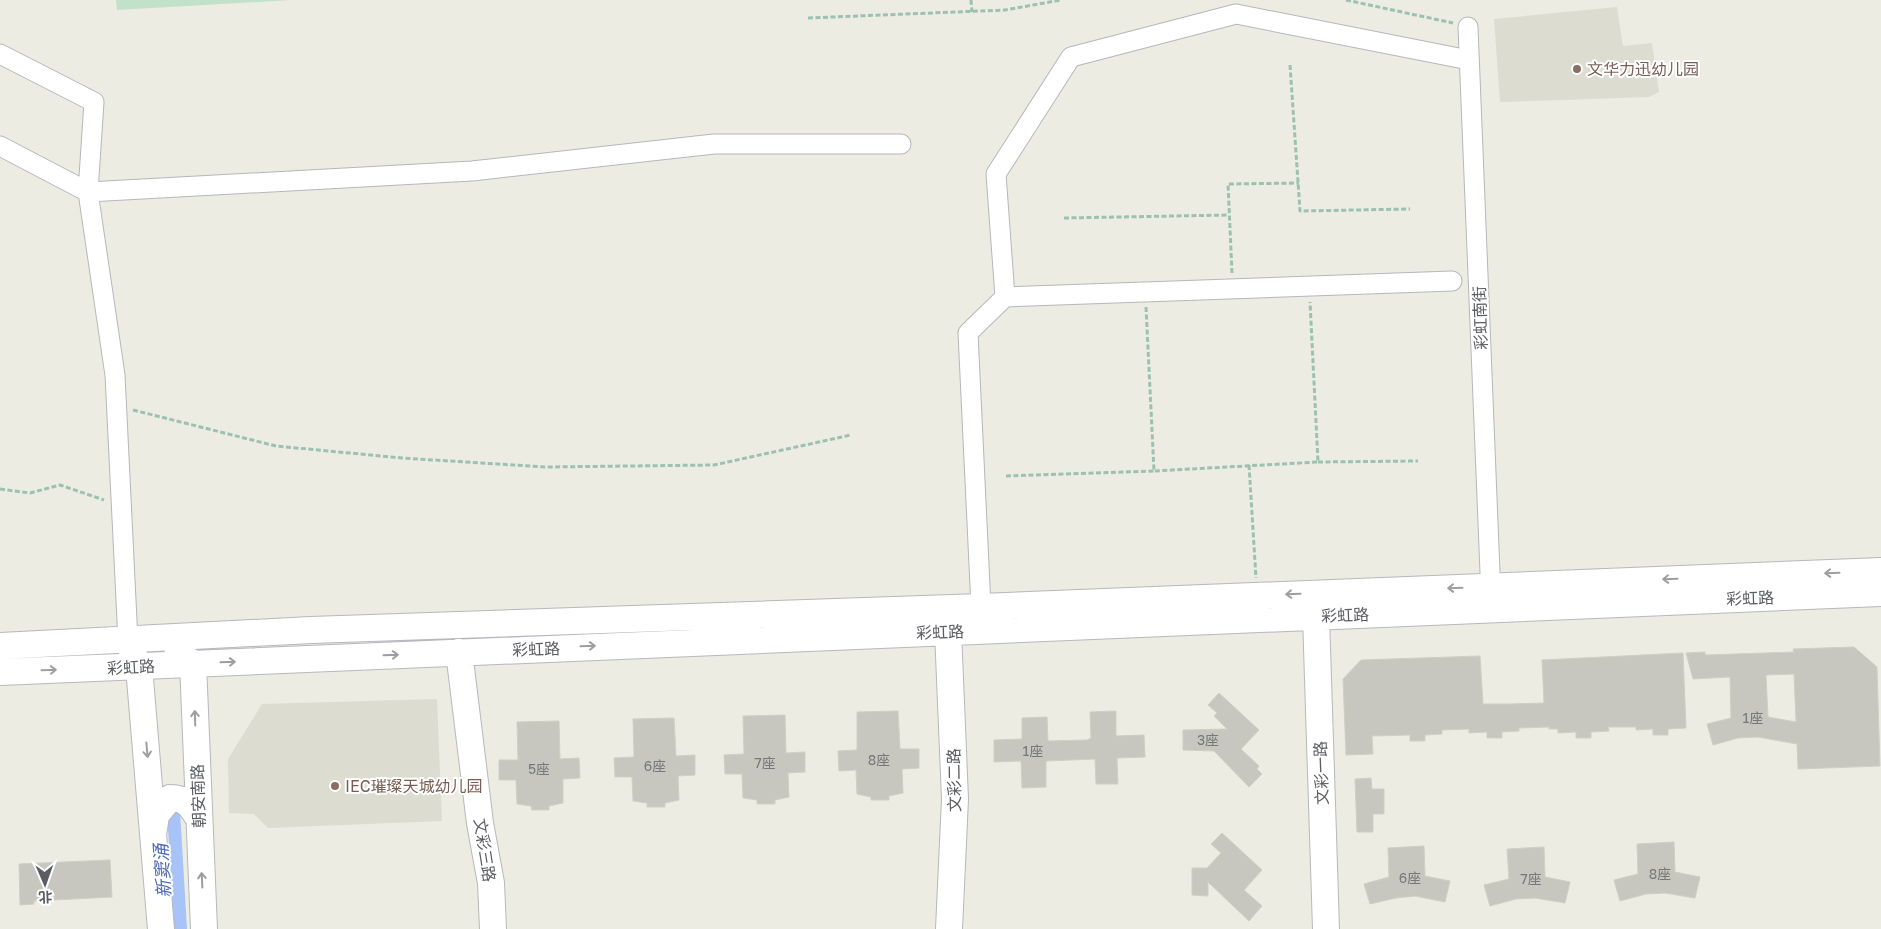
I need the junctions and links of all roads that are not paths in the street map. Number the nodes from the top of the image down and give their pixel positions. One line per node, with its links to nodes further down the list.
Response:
1 (1468, 27): 3 (street, 彩虹南街)
2 (0, 54): 6 (street)
3 (1469, 60): 8 (street); 11 (street, 彩虹南街)
4 (901, 144): 6 (street)
5 (0, 146): 6 (street)
6 (88, 192): 15 (street)
7 (1452, 281): 8 (street)
8 (1006, 297): 12 (street)
9 (1881, 571): 11 (street, 彩虹路, one-way to 11)
10 (1881, 593): 11 (street, 彩虹路)
11 (1492, 598): 12 (street, 彩虹路, one-way to 12); 13 (street, 彩虹路)
12 (981, 607): 15 (street, 彩虹路)
13 (1316, 616): 14 (street, 彩虹路); 27 (street, 文彩一路)
14 (948, 631): 17 (street, 彩虹路, one-way to 14); 26 (street, 文彩二路)
15 (137, 640): 16 (street, 彩虹路); 18 (street); 19 (street)
16 (0, 646)
17 (459, 652): 18 (street, 彩虹路, one-way to 17); 25 (street, 文彩三路)
18 (193, 663): 19 (street, 彩虹路); 21 (street, 朝安南路, one-way to 18)
19 (139, 667): 20 (street, 彩虹路, one-way to 19); 22 (street, one-way to 22)
20 (0, 672)
21 (199, 819): 22 (street); 24 (street, 朝安南路, one-way to 21)
22 (154, 829): 23 (street)
23 (161, 929)
24 (204, 929)
25 (493, 929)
26 (949, 929)
27 (1326, 929)

